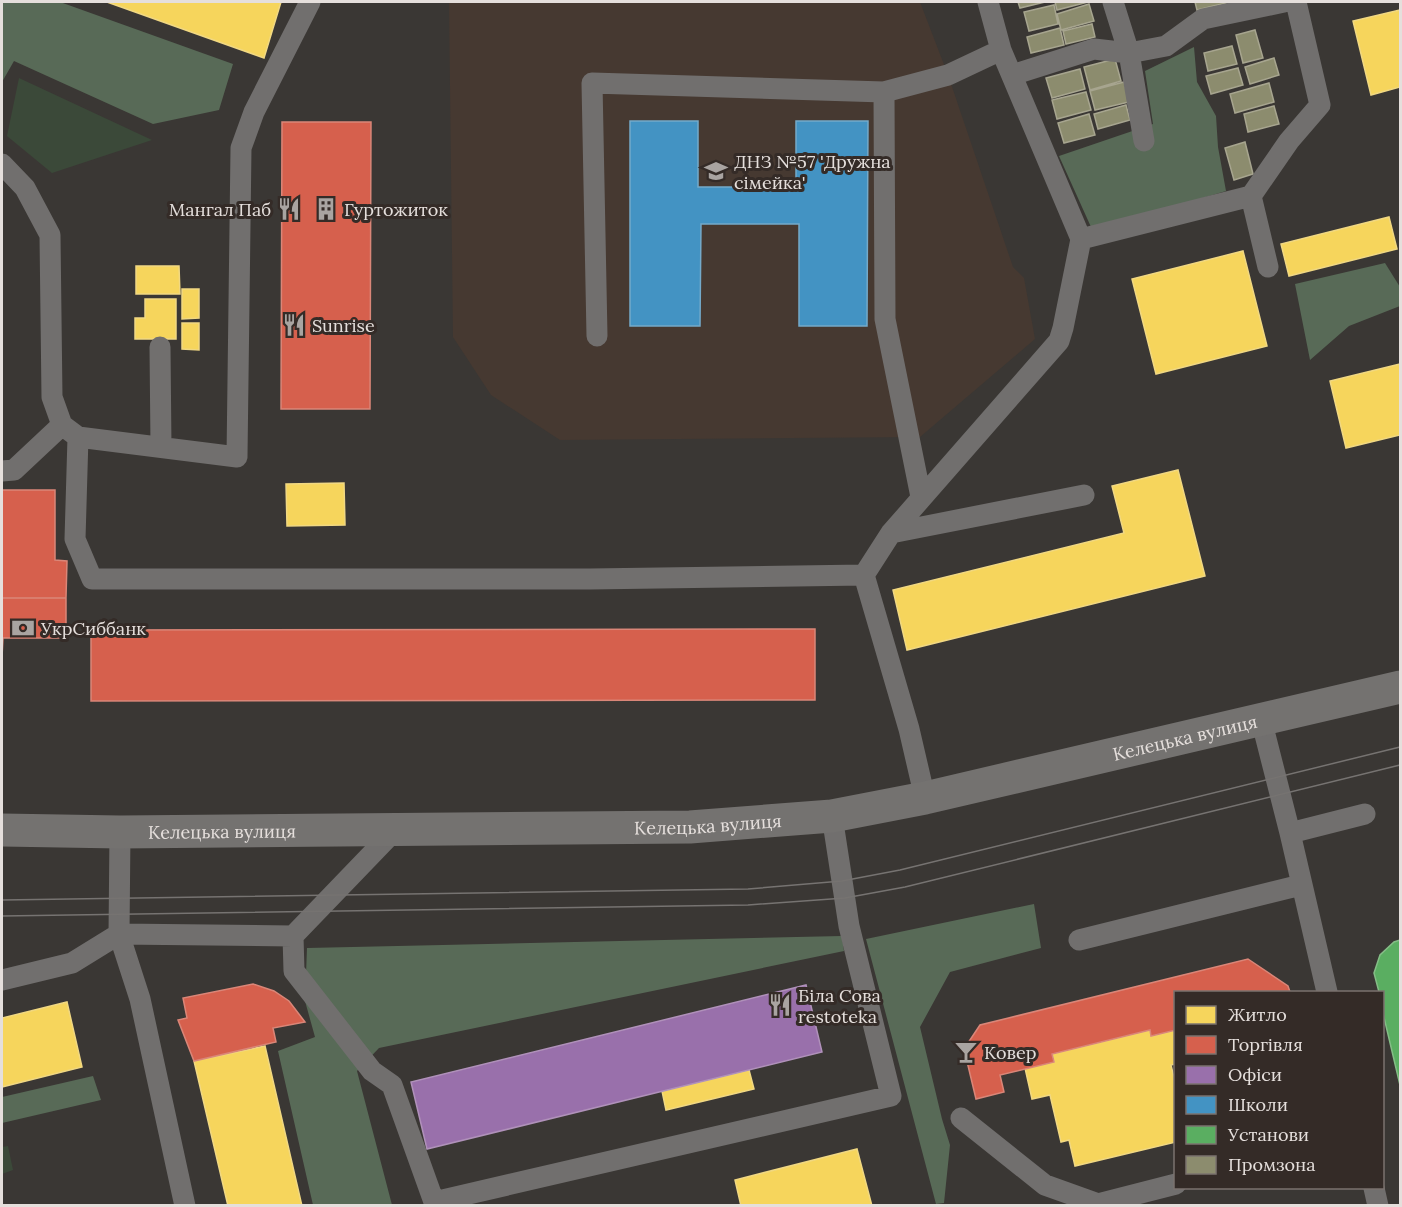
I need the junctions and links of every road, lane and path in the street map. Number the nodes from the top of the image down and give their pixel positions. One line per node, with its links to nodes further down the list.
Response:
1 (310, 2): 18 (lane)
2 (988, 2): 6 (lane)
3 (1113, 2): 7 (lane)
4 (1284, 2): 7 (lane)
5 (1296, 2): 12 (lane)
6 (1001, 50): 8 (lane); 9 (lane)
7 (1129, 53): 8 (lane); 10 (lane)
8 (1012, 75): 13 (lane)
9 (884, 92): 15 (lane); 21 (lane)
10 (1144, 141)
11 (2, 164): 17 (lane)
12 (1251, 196): 13 (lane); 14 (lane)
13 (1081, 239): 21 (lane)
14 (1268, 267)
15 (597, 336)
16 (160, 347): 18 (lane)
17 (70, 431): 18 (lane); 19 (lane); 23 (lane)
18 (160, 447)
19 (2, 471)
20 (1084, 495): 22 (lane)
21 (921, 497): 22 (lane)
22 (891, 533): 23 (lane)
23 (864, 575): 26 (lane)
24 (1401, 687): 25 (main road, Келецька вулиця)
25 (1261, 719): 26 (main road, Келецька вулиця); 32 (lane)
26 (925, 798): 28 (main road, Келецька вулиця)
27 (1365, 814): 32 (lane)
28 (832, 816): 29 (main road, Келецька вулиця); 35 (lane)
29 (396, 829): 31 (main road, Келецька вулиця); 35 (lane)
30 (2, 830): 31 (main road, Келецька вулиця)
31 (120, 832): 34 (lane)
32 (1290, 833): 33 (lane)
33 (1301, 885): 36 (lane); 38 (lane)
34 (119, 934): 35 (lane); 37 (lane); 42 (lane)
35 (293, 936)
36 (1078, 940)
37 (2, 980)
38 (1327, 991)
39 (961, 1118): 40 (lane)
40 (1174, 1185)
41 (1374, 1189): 43 (lane)
42 (185, 1206)
43 (1378, 1206)

